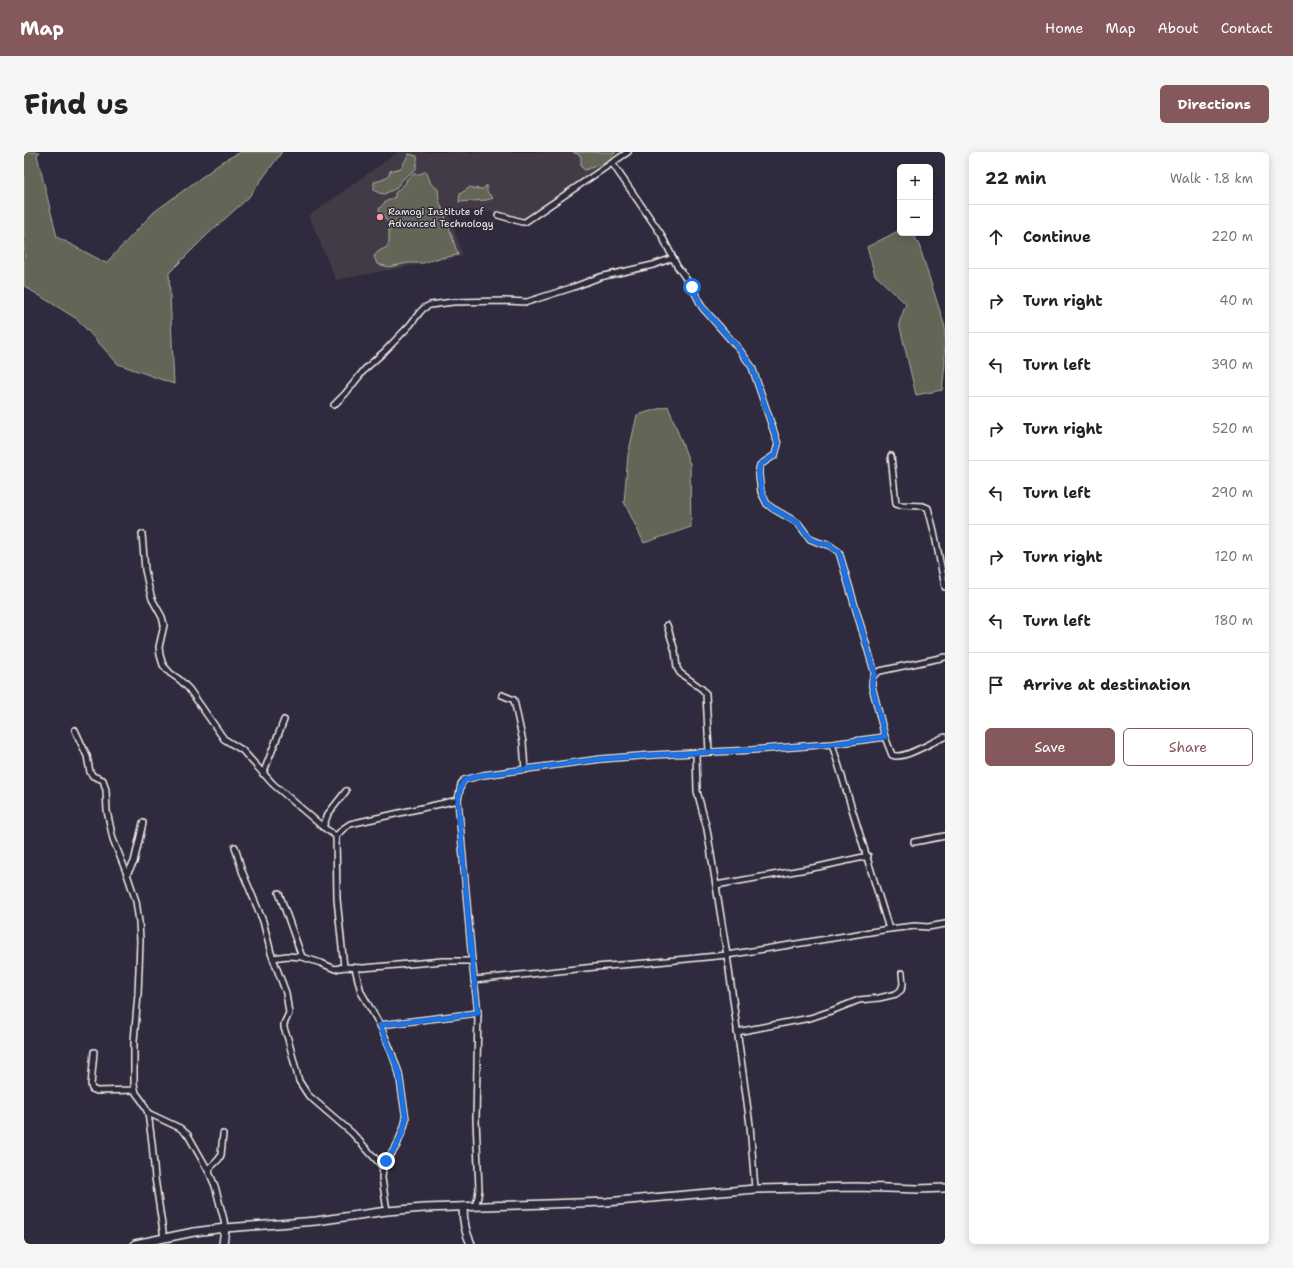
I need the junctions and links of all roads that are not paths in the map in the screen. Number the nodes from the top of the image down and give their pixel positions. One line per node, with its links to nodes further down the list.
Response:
1 (628, 152): 2 (street)
2 (612, 163): 3 (street); 4 (street)
3 (498, 215)
4 (673, 258): 5 (street); 11 (street)
5 (334, 405)
6 (891, 456): 8 (street)
7 (142, 534): 21 (street)
8 (945, 587)
9 (667, 625): 18 (street)
10 (945, 657): 11 (street)
11 (875, 674): 15 (street)
12 (502, 695): 20 (street)
13 (284, 720): 21 (street)
14 (74, 730): 31 (street)
15 (885, 737): 16 (street); 17 (street)
16 (945, 737)
17 (832, 744): 18 (street); 30 (street)
18 (708, 752): 19 (street)
19 (696, 753): 20 (street); 32 (street)
20 (525, 770): 23 (street)
21 (263, 774): 25 (street)
22 (346, 791): 25 (street)
23 (458, 800): 26 (street); 39 (street)
24 (143, 823): 31 (street)
25 (323, 827): 26 (street)
26 (336, 836): 40 (street)
27 (945, 836): 28 (street)
28 (914, 842)
29 (235, 846): 38 (street)
30 (868, 856): 32 (street); 35 (street)
31 (127, 874): 48 (street)
32 (716, 885): 36 (street)
33 (279, 893): 37 (street)
34 (945, 924): 35 (street)
35 (889, 929): 36 (street)
36 (727, 955): 43 (street); 46 (street)
37 (302, 957): 38 (street); 40 (street)
38 (273, 958): 51 (street)
39 (472, 961): 41 (street); 43 (street)
40 (344, 967): 41 (street)
41 (355, 968): 45 (street)
42 (902, 973): 46 (street)
43 (474, 980): 44 (street)
44 (478, 1013): 45 (street); 55 (street)
45 (380, 1025): 51 (street)
46 (737, 1032): 54 (street)
47 (94, 1052): 48 (street)
48 (135, 1090): 49 (street)
49 (148, 1113): 52 (street); 59 (street)
50 (223, 1134): 52 (street)
51 (383, 1167): 57 (street)
52 (209, 1172): 58 (street)
53 (945, 1188): 54 (main road)
54 (755, 1189): 55 (main road)
55 (475, 1206): 56 (main road)
56 (462, 1207): 57 (main road); 62 (main road)
57 (388, 1211): 58 (main road)
58 (225, 1228): 59 (main road); 61 (main road)
59 (164, 1238): 60 (main road)
60 (135, 1244)
61 (223, 1244)
62 (471, 1244)

